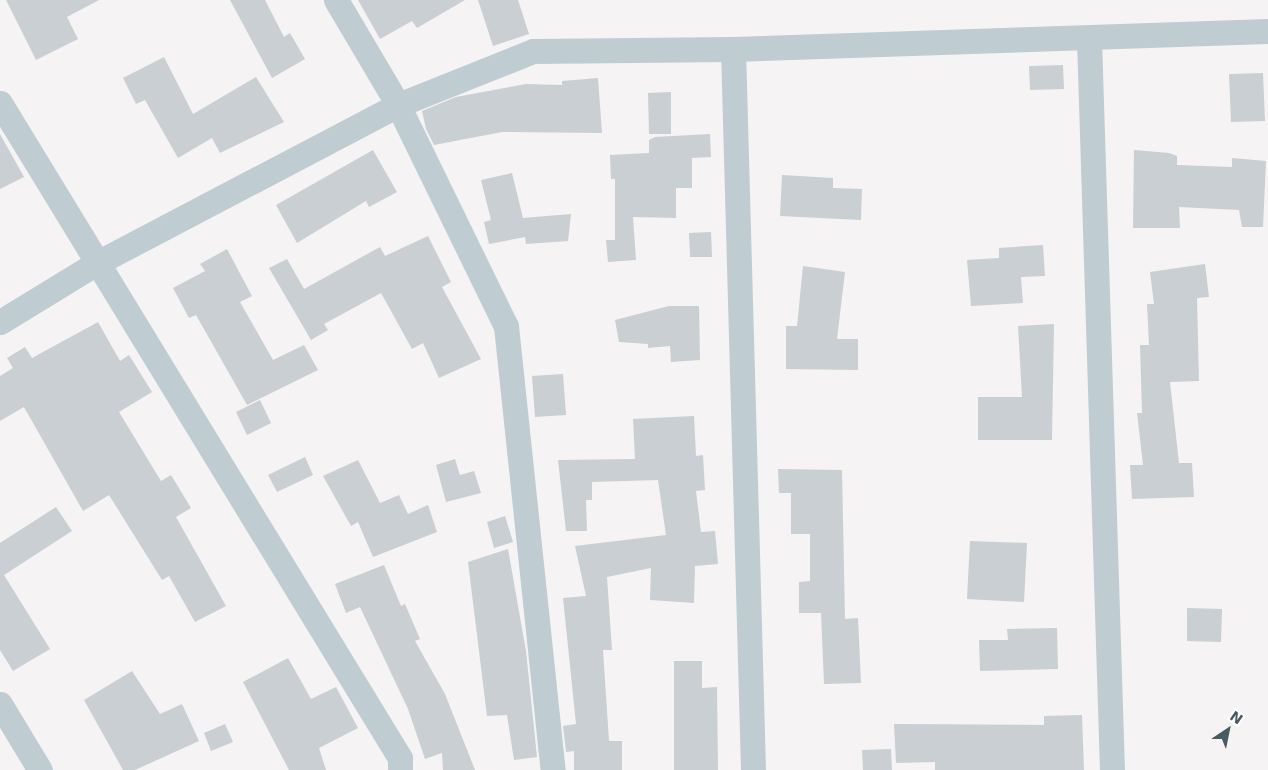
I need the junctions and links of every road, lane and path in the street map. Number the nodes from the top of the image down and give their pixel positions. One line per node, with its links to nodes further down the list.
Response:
1 (336, 0): 6 (street)
2 (1268, 31): 3 (street)
3 (1089, 39): 4 (street); 14 (street)
4 (733, 49): 6 (street); 13 (street)
5 (0, 103): 7 (street)
6 (398, 105): 7 (street); 12 (street)
7 (95, 264): 8 (street); 11 (street)
8 (0, 322)
9 (0, 704): 10 (street)
10 (40, 770)
11 (400, 770)
12 (553, 770)
13 (753, 770)
14 (1112, 770)

